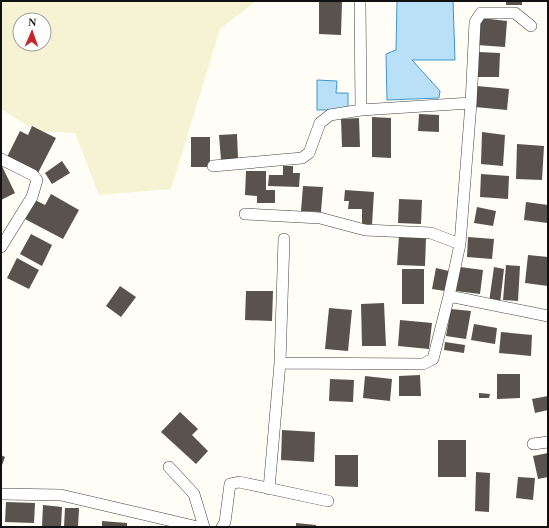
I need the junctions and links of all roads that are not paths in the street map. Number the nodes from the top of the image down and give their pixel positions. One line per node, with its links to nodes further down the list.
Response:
1 (360, 1): 4 (street)
2 (531, 26): 3 (street)
3 (471, 103): 4 (street); 9 (street)
4 (361, 110): 6 (street)
5 (1, 159): 10 (street)
6 (213, 166)
7 (245, 214): 9 (street)
8 (284, 239): 13 (street)
9 (460, 244): 11 (street)
10 (1, 247)
11 (449, 296): 12 (street); 13 (street)
12 (548, 316)
13 (280, 363): 17 (street)
14 (548, 442): 15 (street)
15 (533, 444)
16 (169, 467): 21 (street)
17 (269, 489): 19 (street); 22 (street)
18 (1, 494): 20 (street)
19 (328, 501)
20 (198, 527)
21 (204, 527)
22 (222, 527)

